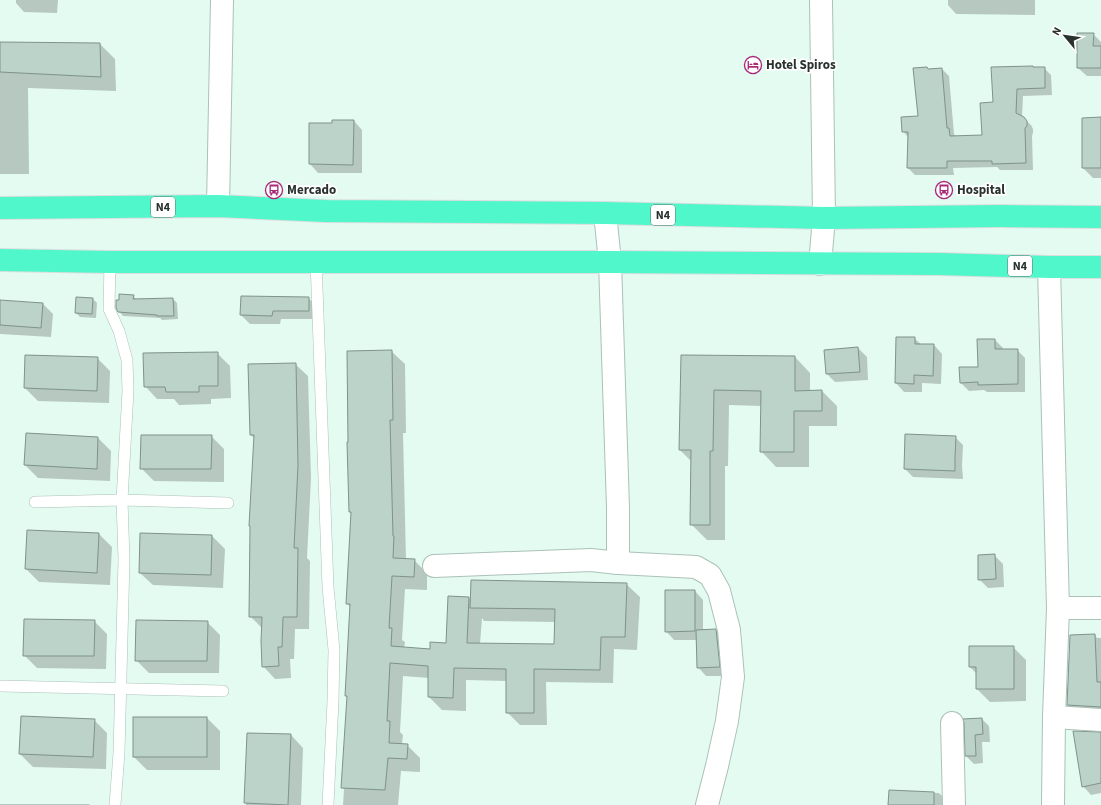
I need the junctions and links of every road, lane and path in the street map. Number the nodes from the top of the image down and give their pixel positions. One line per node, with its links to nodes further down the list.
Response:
1 (222, 0): 3 (street)
2 (821, 0): 7 (street)
3 (218, 206): 4 (highway, N4); 5 (highway, N4)
4 (0, 208)
5 (606, 214): 7 (highway, N4); 11 (street)
6 (1101, 217): 7 (highway, N4)
7 (824, 218): 12 (street)
8 (0, 260): 10 (highway, N4)
9 (316, 261): 10 (highway, N4); 11 (highway, N4); 29 (lane)
10 (110, 262): 15 (lane)
11 (610, 262): 12 (highway, N4); 18 (street)
12 (820, 264): 14 (highway, N4)
13 (1101, 266): 14 (highway, N4)
14 (1049, 267): 20 (street)
15 (122, 500): 16 (lane); 17 (lane); 23 (lane)
16 (35, 502)
17 (228, 503)
18 (618, 563): 19 (street); 30 (street)
19 (434, 566)
20 (1058, 608): 21 (street); 25 (street)
21 (1101, 608)
22 (0, 686): 23 (lane)
23 (121, 688): 24 (lane); 28 (lane)
24 (223, 691)
25 (1054, 717): 26 (street); 32 (street)
26 (1101, 720)
27 (952, 723): 31 (street)
28 (115, 805)
29 (328, 805)
30 (707, 805)
31 (954, 805)
32 (1053, 805)

